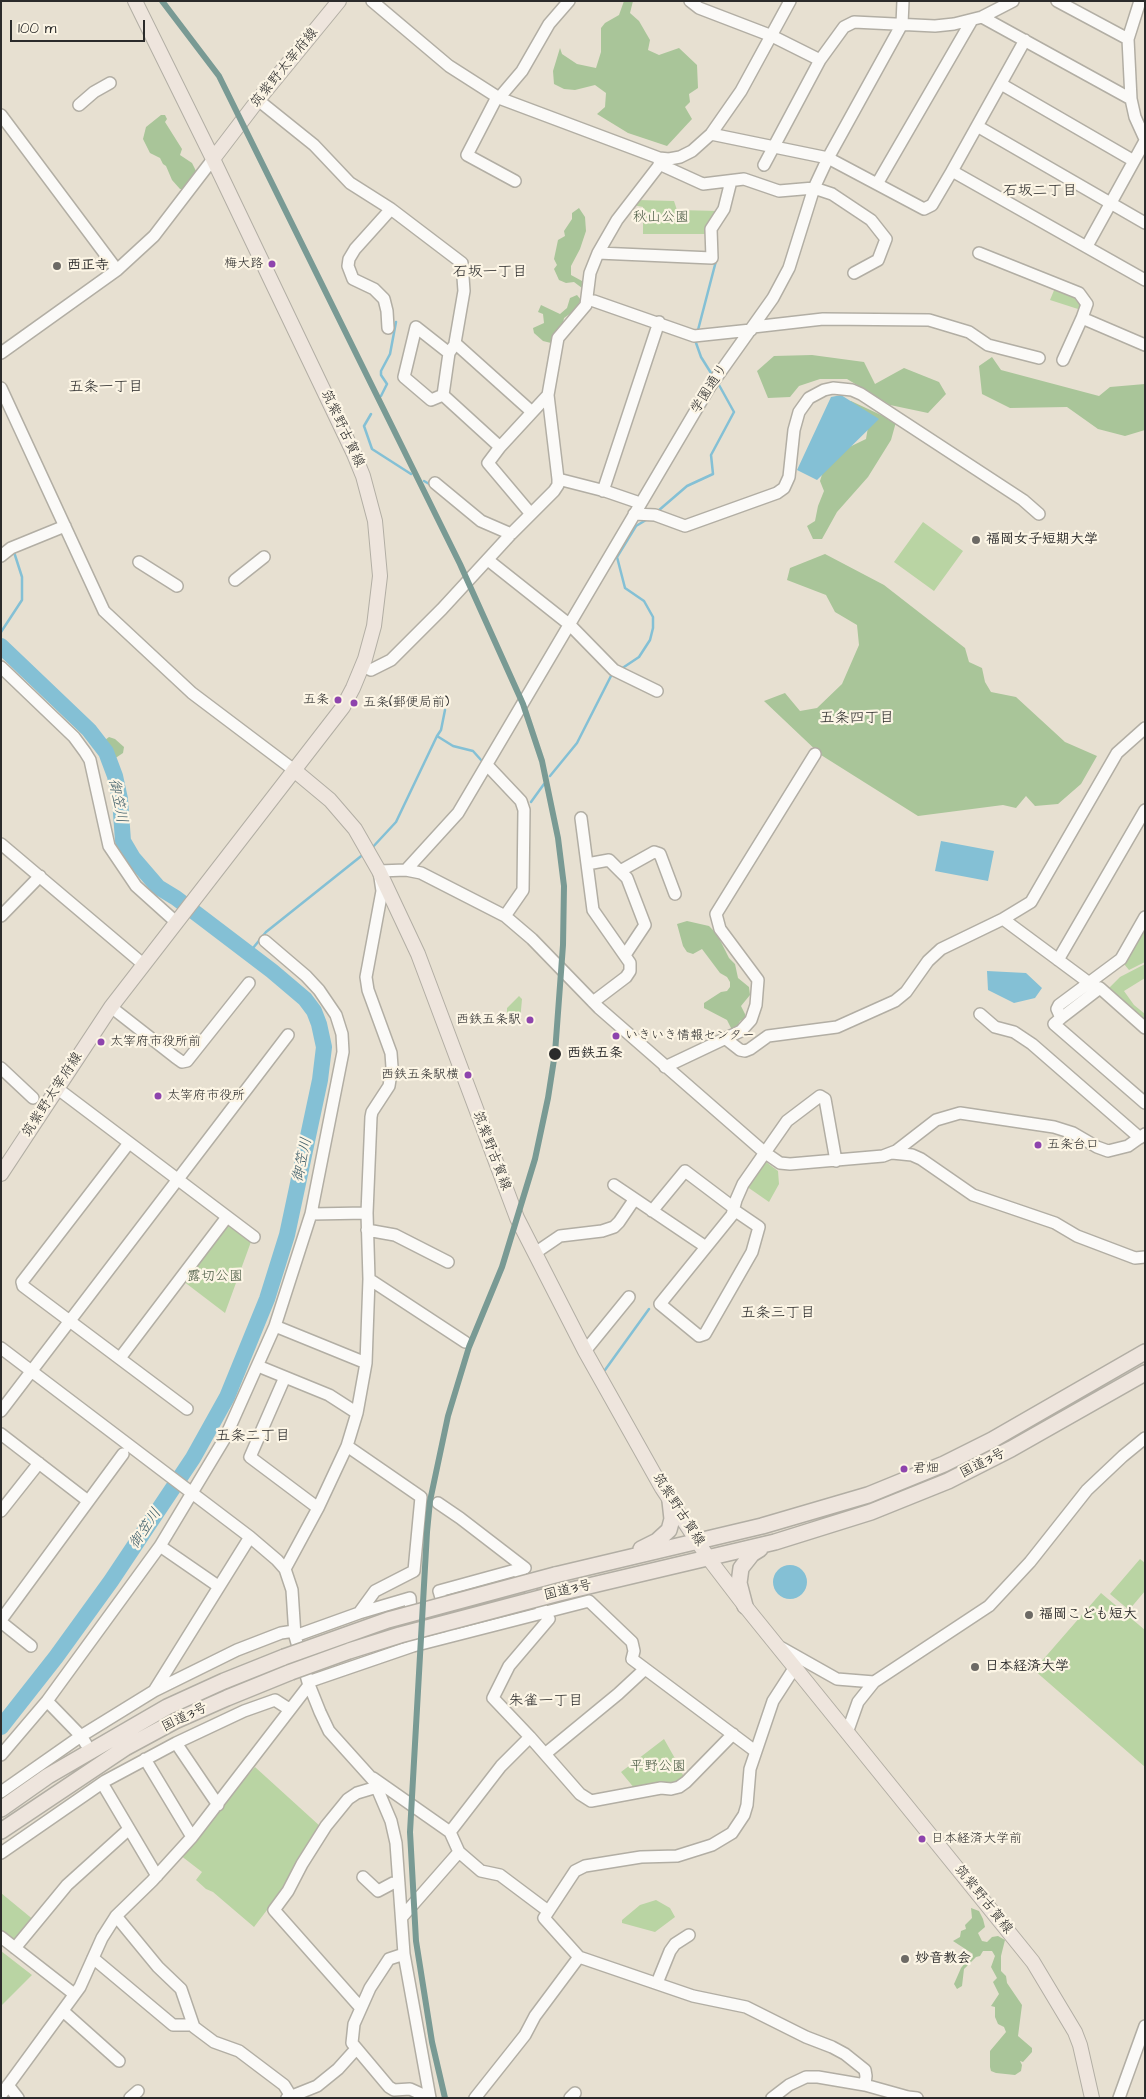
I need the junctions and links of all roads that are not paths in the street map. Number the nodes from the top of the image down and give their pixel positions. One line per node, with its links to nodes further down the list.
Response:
1 (339, 1): 21 (main road, 筑紫野太宰府線)
2 (372, 1): 19 (street)
3 (569, 1): 19 (street)
4 (690, 1): 13 (street)
5 (790, 1): 13 (street)
6 (903, 1): 12 (street, 学園通り)
7 (1012, 1): 11 (street)
8 (1057, 1): 14 (street)
9 (1140, 1): 14 (street)
10 (138, 2): 29 (main road, 筑紫野古賀線)
11 (977, 19): 12 (street); 15 (street); 36 (street)
12 (902, 24): 16 (street); 28 (street, 学園通り)
13 (772, 36): 16 (street); 25 (street)
14 (1128, 39): 20 (street)
15 (1025, 40): 18 (street); 20 (street)
16 (820, 60): 27 (street)
17 (110, 83): 22 (street)
18 (1000, 84): 24 (street); 31 (street)
19 (498, 97): 30 (street); 34 (street)
20 (1132, 99): 26 (street)
21 (258, 100): 29 (main road, 筑紫野太宰府線); 39 (street)
22 (79, 105)
23 (1, 115): 44 (street)
24 (977, 126): 33 (street); 38 (street)
25 (711, 134): 27 (street); 30 (street)
26 (1145, 140): 31 (street)
27 (773, 148): 28 (street); 32 (street)
28 (828, 158): 36 (street); 37 (street, 学園通り)
29 (213, 159): 44 (street); 78 (main road, 筑紫野古賀線)
30 (662, 162): 35 (street); 42 (street)
31 (1134, 162): 38 (street)
32 (764, 165)
33 (952, 171): 36 (street); 41 (street)
34 (515, 181)
35 (731, 182): 37 (street); 42 (street)
36 (877, 184)
37 (814, 188): 45 (street); 51 (street, 学園通り)
38 (1110, 204): 40 (street); 41 (street)
39 (391, 209): 50 (street); 53 (street)
40 (1145, 223)
41 (1087, 246): 46 (street)
42 (598, 252): 59 (street)
43 (979, 253): 48 (street)
44 (117, 270): 54 (street)
45 (854, 273)
46 (1145, 280)
47 (594, 301): 49 (street)
48 (1082, 318): 52 (street); 56 (street)
49 (659, 322): 51 (street); 64 (street)
50 (388, 328)
51 (752, 329): 55 (street); 65 (street, 学園通り)
52 (1145, 345)
53 (452, 348): 58 (street); 58 (street); 60 (street)
54 (1, 352)
55 (1039, 358)
56 (1063, 360)
57 (1, 388): 69 (street)
58 (443, 395): 61 (street)
59 (548, 395): 60 (street); 62 (street)
60 (532, 412): 61 (street)
61 (500, 447): 66 (street)
62 (558, 479): 64 (street); 66 (street)
63 (435, 483): 70 (street)
64 (603, 491): 65 (street)
65 (640, 503): 67 (street, 学園通り)
66 (531, 514): 70 (street)
67 (634, 514): 68 (street); 77 (street, 学園通り)
68 (1039, 514)
69 (65, 526): 71 (street); 84 (street)
70 (511, 534): 73 (street)
71 (1, 556)
72 (264, 557): 75 (street)
73 (488, 560): 77 (street); 78 (street)
74 (139, 562): 76 (street)
75 (235, 580)
76 (177, 586)
77 (570, 625): 80 (street); 83 (street, 学園通り)
78 (362, 666): 84 (main road, 筑紫野古賀線)
79 (1, 667): 98 (street)
80 (657, 691)
81 (1145, 728): 97 (street)
82 (815, 754): 111 (street)
83 (487, 765): 89 (street, 学園通り); 95 (street)
84 (294, 770): 90 (main road, 筑紫野古賀線); 98 (main road, 筑紫野太宰府線)
85 (1145, 810): 101 (street)
86 (581, 818): 88 (street)
87 (1, 844): 92 (street)
88 (587, 864): 91 (street); 100 (street)
89 (406, 870): 90 (street); 95 (street)
90 (378, 871): 128 (street); 134 (main road, 筑紫野古賀線)
91 (620, 871): 93 (street); 100 (street)
92 (40, 876): 94 (street); 102 (street)
93 (675, 894)
94 (1, 916)
95 (505, 916): 105 (street)
96 (1145, 917): 103 (street)
97 (1003, 919): 101 (street); 111 (street)
98 (176, 921): 102 (main road, 筑紫野太宰府線)
99 (265, 941): 129 (street)
100 (625, 955): 105 (street)
101 (1058, 960): 103 (street)
102 (143, 964): 106 (main road, 筑紫野太宰府線)
103 (1088, 982): 108 (street)
104 (249, 983): 106 (street)
105 (592, 1002): 112 (street)
106 (111, 1007): 114 (main road, 筑紫野太宰府線)
107 (980, 1014): 117 (street)
108 (1062, 1018): 109 (street); 116 (street)
109 (1145, 1028)
110 (288, 1035): 123 (street)
111 (726, 1039): 112 (street)
112 (665, 1067): 119 (street)
113 (1, 1068): 115 (street)
114 (58, 1089): 118 (street); 122 (main road, 筑紫野太宰府線)
115 (32, 1098)
116 (1145, 1103)
117 (1143, 1136): 120 (street)
118 (129, 1143): 123 (street); 139 (street)
119 (764, 1152): 121 (street); 121 (street); 126 (street)
120 (892, 1153): 121 (street); 135 (street)
121 (836, 1161)
122 (1, 1174)
123 (178, 1180): 130 (street); 139 (street)
124 (614, 1185): 125 (street)
125 (634, 1200): 127 (street); 134 (street)
126 (734, 1209): 127 (street); 133 (street); 133 (street)
127 (652, 1211): 133 (street)
128 (367, 1213): 129 (street); 131 (street)
129 (311, 1214): 140 (street)
130 (227, 1217): 132 (street); 145 (street)
131 (367, 1230): 136 (street); 137 (street)
132 (254, 1237)
133 (706, 1247)
134 (535, 1253): 143 (main road, 筑紫野古賀線)
135 (1145, 1257)
136 (448, 1262)
137 (369, 1279): 141 (street); 146 (street)
138 (629, 1297): 143 (street)
139 (70, 1321): 145 (street); 148 (street)
140 (275, 1326): 146 (street); 147 (street)
141 (465, 1342)
142 (1, 1348): 148 (street)
143 (585, 1350): 161 (main road, 筑紫野古賀線)
144 (1145, 1352): 166 (highway, 国道3号)
145 (120, 1358): 151 (street)
146 (366, 1363): 153 (street)
147 (258, 1366): 150 (street); 159 (street)
148 (31, 1371): 152 (street); 159 (street)
149 (1145, 1372): 167 (highway, 国道3号)
150 (285, 1377): 153 (street); 163 (street)
151 (188, 1409)
152 (1, 1410)
153 (358, 1413): 156 (street)
154 (1, 1434): 158 (street)
155 (1145, 1438): 185 (street)
156 (347, 1446): 163 (street); 176 (street)
157 (123, 1454): 160 (street)
158 (39, 1464): 160 (street); 164 (street)
159 (191, 1493): 165 (street); 168 (street)
160 (88, 1501): 177 (street)
161 (670, 1501): 166 (main road, 筑紫野古賀線); 170 (highway)
162 (438, 1503): 172 (street)
163 (318, 1508): 171 (street)
164 (1, 1511)
165 (250, 1537): 171 (street); 173 (street)
166 (698, 1542): 169 (main road, 筑紫野古賀線); 170 (highway, 国道3号)
167 (775, 1542): 169 (highway, 国道3号); 174 (highway)
168 (160, 1546): 173 (street); 188 (street)
169 (709, 1558): 174 (main road, 筑紫野古賀線); 206 (highway, 国道3号, bridge)
170 (617, 1561): 204 (highway, 国道3号, bridge)
171 (286, 1569): 178 (street)
172 (517, 1570): 175 (street); 179 (street)
173 (218, 1586): 187 (street)
174 (745, 1606): 182 (main road, 筑紫野古賀線)
175 (544, 1612): 179 (street); 184 (street); 192 (street)
176 (359, 1613): 178 (street); 181 (street)
177 (1, 1621): 180 (street)
178 (294, 1634): 186 (street); 187 (street)
179 (453, 1636): 181 (street)
180 (31, 1646)
181 (413, 1646): 186 (street)
182 (779, 1646): 183 (main road, 筑紫野古賀線); 185 (street)
183 (796, 1667): 190 (main road, 筑紫野古賀線); 195 (street)
184 (644, 1669): 191 (street); 196 (street)
185 (874, 1682): 190 (street)
186 (309, 1684): 189 (street); 199 (street)
187 (154, 1691): 193 (street)
188 (47, 1701): 193 (street); 197 (street)
189 (289, 1709): 194 (street); 203 (street)
190 (847, 1732): 240 (main road, 筑紫野古賀線)
191 (733, 1734): 195 (street); 196 (street)
192 (530, 1737): 196 (street); 207 (street)
193 (83, 1740): 202 (street)
194 (176, 1743): 198 (street); 203 (street)
195 (755, 1751): 214 (street)
196 (545, 1754)
197 (1, 1755)
198 (145, 1759): 200 (street); 208 (street)
199 (370, 1775): 201 (street); 207 (street)
200 (103, 1780): 205 (street); 210 (street)
201 (377, 1787): 213 (street); 225 (street)
202 (1, 1792)
203 (218, 1805): 208 (street)
204 (1, 1809)
205 (129, 1829): 211 (street); 219 (street)
206 (1, 1831)
207 (450, 1832): 209 (street)
208 (192, 1837): 211 (street)
209 (459, 1852): 214 (street); 216 (street)
210 (1, 1853)
211 (157, 1876): 215 (street)
212 (363, 1877): 213 (street)
213 (399, 1882): 216 (street)
214 (548, 1911): 221 (street)
215 (116, 1916): 222 (street); 227 (street)
216 (402, 1917): 220 (street)
217 (689, 1935): 223 (street)
218 (1, 1937): 219 (street)
219 (15, 1948): 224 (street)
220 (404, 1954): 225 (street); 236 (street)
221 (579, 1957): 223 (street); 237 (street)
222 (92, 1958): 224 (street); 227 (street)
223 (657, 1983): 231 (street)
224 (74, 1994): 226 (street)
225 (360, 2007): 229 (street)
226 (63, 2011): 230 (street); 232 (street)
227 (192, 2025): 233 (street)
228 (1145, 2026): 241 (street)
229 (356, 2049): 233 (street); 236 (street)
230 (119, 2061)
231 (864, 2085): 234 (street); 238 (street)
232 (4, 2090): 235 (street)
233 (290, 2097)
234 (908, 2097): 239 (street)
235 (18, 2098)
236 (430, 2098)
237 (475, 2098)
238 (772, 2098)
239 (917, 2098)
240 (1092, 2098)
241 (1118, 2098)

